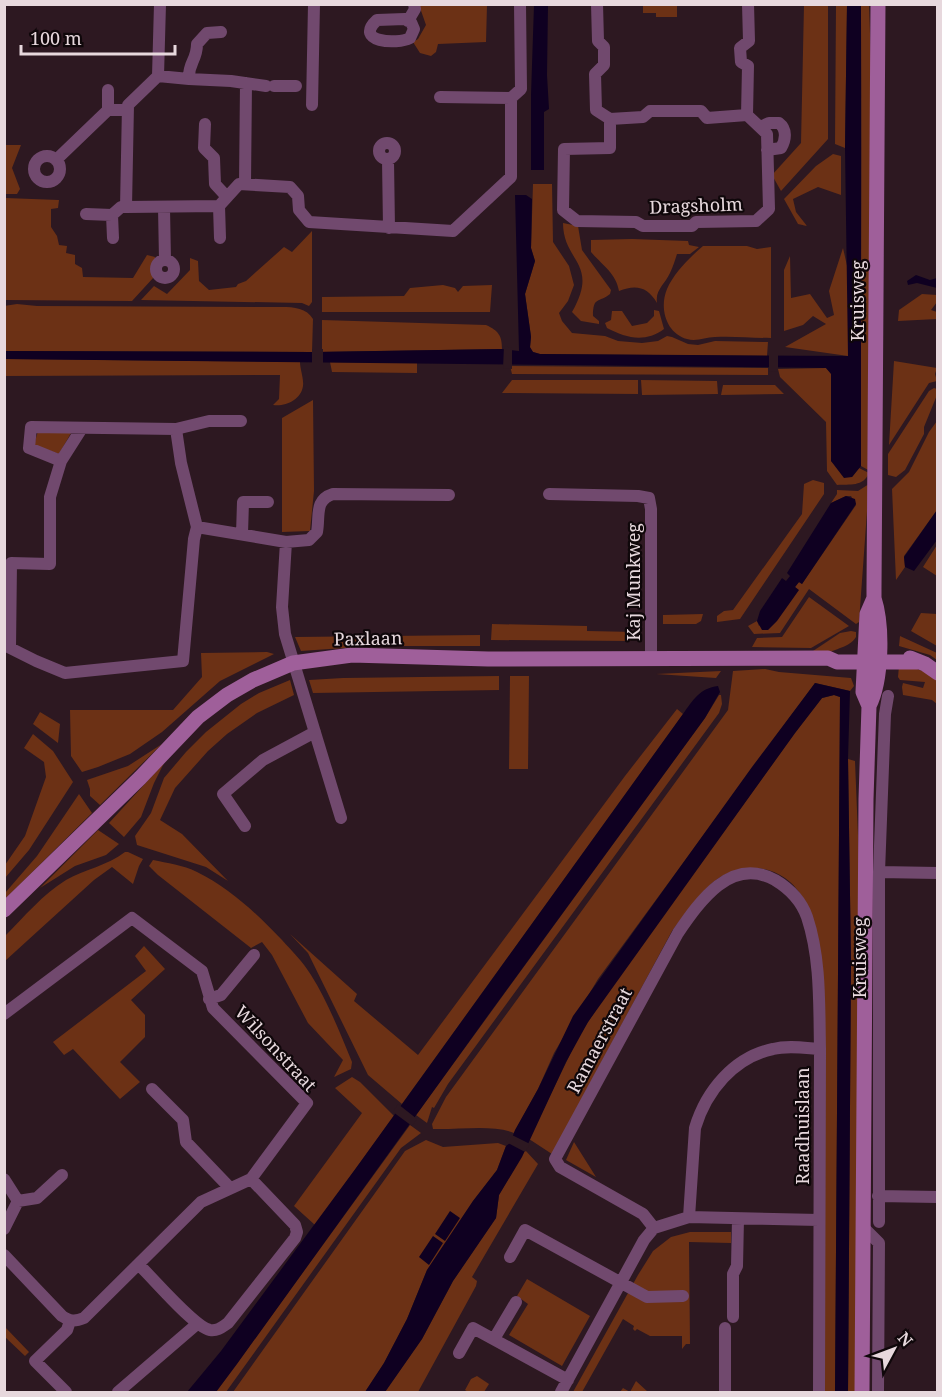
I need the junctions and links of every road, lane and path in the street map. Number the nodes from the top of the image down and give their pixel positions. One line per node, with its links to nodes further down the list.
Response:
1 (160, 4): 10 (street)
2 (314, 4): 17 (street)
3 (414, 4): 8 (street)
4 (520, 4): 16 (street)
5 (597, 4): 21 (street)
6 (748, 4): 20 (street)
7 (878, 4): 48 (street, Kruisweg)
8 (408, 21)
9 (221, 32): 11 (street)
10 (158, 76): 11 (street); 19 (street)
11 (189, 79): 12 (street)
12 (246, 83): 13 (street); 27 (street)
13 (296, 86)
14 (108, 90): 18 (street)
15 (440, 97): 16 (street)
16 (511, 98): 33 (street)
17 (312, 105)
18 (108, 110): 19 (street); 25 (street)
19 (128, 110): 29 (street)
20 (747, 115): 21 (street); 23 (street)
21 (610, 119): 24 (street, Dragsholm)
22 (205, 124): 28 (street)
23 (760, 127): 24 (street, Dragsholm); 24 (street)
24 (767, 150)
25 (56, 160)
26 (388, 160): 33 (street)
27 (245, 184): 28 (street); 33 (street)
28 (223, 202): 30 (street); 35 (street)
29 (126, 207): 30 (street); 32 (street)
30 (164, 208): 36 (street)
31 (86, 214): 32 (street)
32 (112, 214): 34 (street)
33 (389, 228)
34 (113, 238)
35 (220, 238)
36 (165, 260)
37 (241, 422): 39 (street)
38 (82, 428): 39 (street); 40 (street); 40 (street)
39 (176, 429): 44 (street)
40 (61, 461): 44 (street)
41 (549, 494): 47 (street, Kaj Munkweg)
42 (449, 495): 46 (street)
43 (268, 502): 45 (street)
44 (197, 527): 45 (street)
45 (242, 534): 46 (street)
46 (286, 542): 49 (street)
47 (651, 658): 48 (street, Paxlaan); 49 (street, Paxlaan)
48 (872, 658): 50 (street, Paxlaan); 76 (street, Kruisweg)
49 (293, 663): 52 (street); 58 (street, Paxlaan)
50 (938, 673)
51 (888, 696): 55 (street, Kruisweg)
52 (315, 732): 53 (street); 54 (street)
53 (340, 818)
54 (245, 826)
55 (879, 872): 56 (street); 68 (street, Kruisweg)
56 (938, 873)
57 (769, 877): 62 (street, Raadhuislaan); 75 (street, Ramaerstraat)
58 (4, 910)
59 (254, 955): 60 (street, Wilsonstraat)
60 (209, 999): 61 (street, Wilsonstraat); 66 (street, Wilsonstraat)
61 (4, 1014)
62 (820, 1049): 71 (street); 73 (street, Raadhuislaan)
63 (152, 1089): 67 (street)
64 (62, 1175): 70 (street)
65 (4, 1179): 70 (street)
66 (251, 1179): 67 (street); 86 (street)
67 (230, 1188): 80 (street)
68 (878, 1196): 69 (street); 74 (street, Kruisweg)
69 (938, 1197)
70 (18, 1201): 77 (street)
71 (689, 1217): 72 (street); 75 (street)
72 (738, 1219): 73 (street); 84 (street)
73 (819, 1220): 95 (street, Raadhuislaan)
74 (879, 1222)
75 (654, 1228): 81 (street)
76 (864, 1228): 96 (street, Kruisweg); 97 (street)
77 (4, 1229)
78 (4, 1255): 85 (street)
79 (510, 1257): 81 (street)
80 (139, 1264): 85 (street); 86 (street)
81 (621, 1281): 82 (street); 90 (street)
82 (683, 1296)
83 (516, 1302): 88 (street)
84 (733, 1317)
85 (70, 1321): 91 (street)
86 (197, 1324): 92 (street)
87 (725, 1328): 94 (street)
88 (494, 1339): 89 (street); 90 (street)
89 (459, 1353)
90 (568, 1380): 93 (street)
91 (66, 1392)
92 (118, 1392)
93 (561, 1392)
94 (725, 1392)
95 (819, 1392)
96 (862, 1392)
97 (878, 1392)

